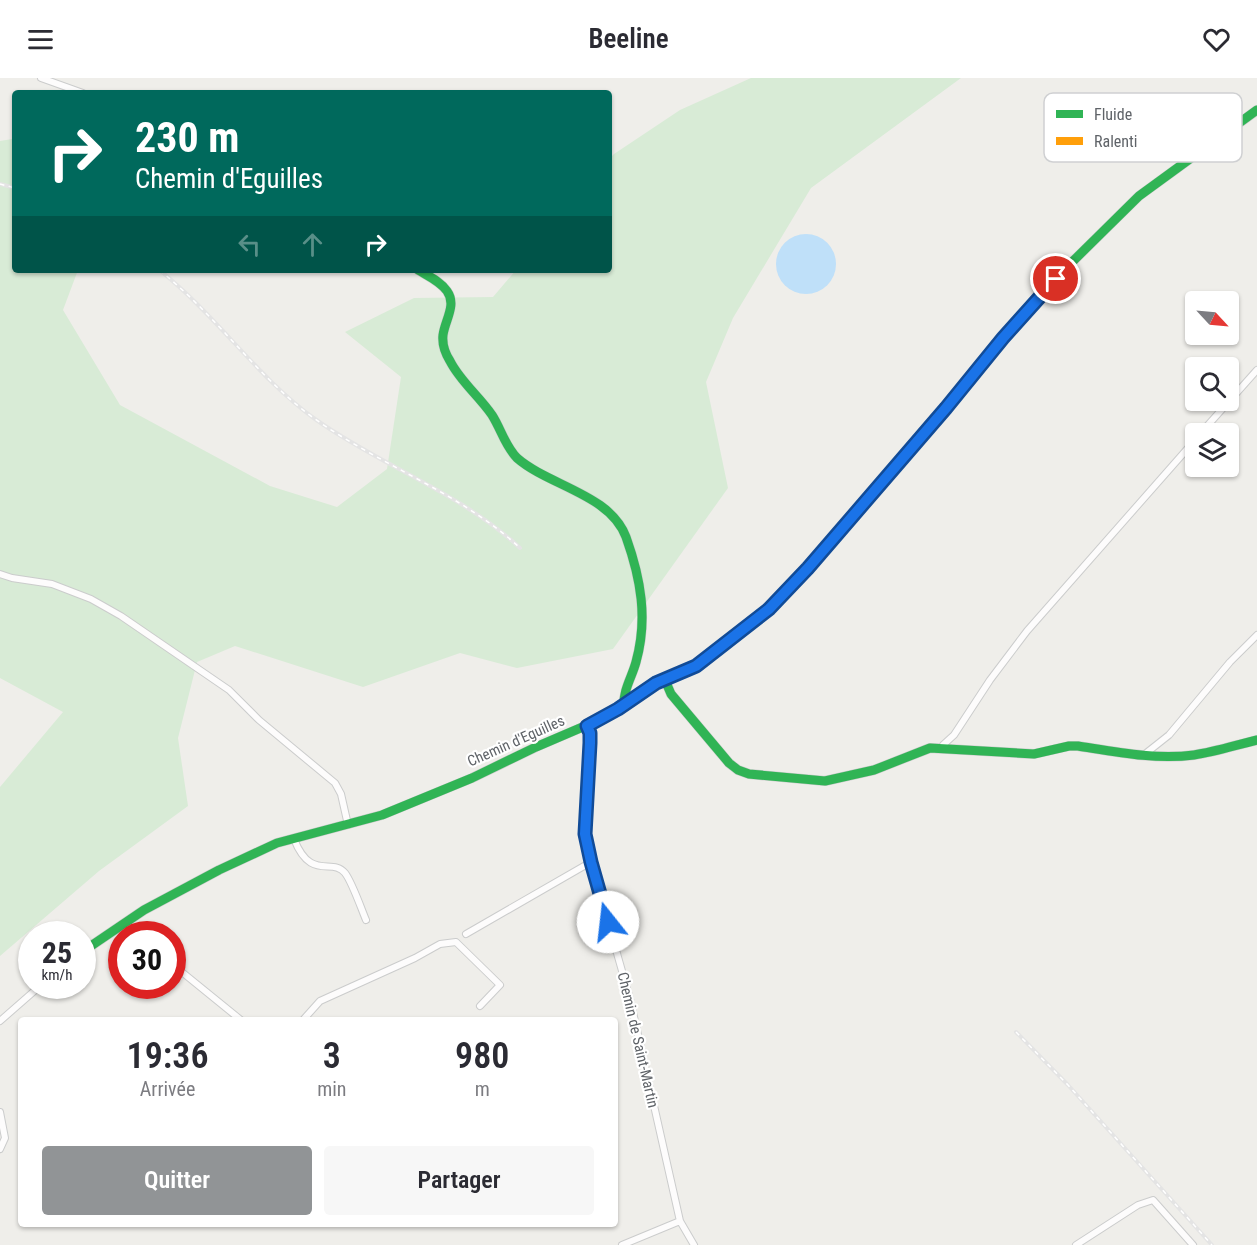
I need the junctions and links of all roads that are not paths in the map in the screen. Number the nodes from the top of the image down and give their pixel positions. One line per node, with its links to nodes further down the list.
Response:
1 (41, 78): 2 (street)
2 (75, 90)
3 (1257, 110): 4 (street, Chemin d'Eguilles)
4 (1242, 121)
5 (1186, 162): 12 (street, Chemin d'Eguilles)
6 (423, 273): 13 (street)
7 (1257, 370): 8 (street)
8 (1210, 423)
9 (1185, 450): 16 (street)
10 (0, 574): 18 (street)
11 (1257, 635): 17 (street)
12 (665, 680): 13 (street, Chemin d'Eguilles); 16 (street)
13 (624, 706): 14 (street, Chemin d'Eguilles)
14 (587, 726): 18 (street, Chemin d'Eguilles); 20 (street, Chemin de Saint-Martin)
15 (1257, 740): 17 (street)
16 (943, 749): 17 (street)
17 (1145, 754)
18 (348, 826): 19 (street, Chemin d'Eguilles)
19 (294, 839): 21 (street); 22 (street, Chemin d'Eguilles)
20 (591, 862): 23 (street); 32 (street, Chemin de Saint-Martin)
21 (366, 920)
22 (128, 921)
23 (466, 934)
24 (186, 975): 27 (street)
25 (25, 999): 29 (street)
26 (480, 1006): 28 (street)
27 (237, 1017)
28 (306, 1017)
29 (0, 1021)
30 (0, 1112): 31 (street)
31 (0, 1149)
32 (680, 1221): 33 (street); 34 (street, Chemin de Saint-Martin)
33 (622, 1245)
34 (694, 1245)
35 (1076, 1245): 36 (street)
36 (1193, 1245)

